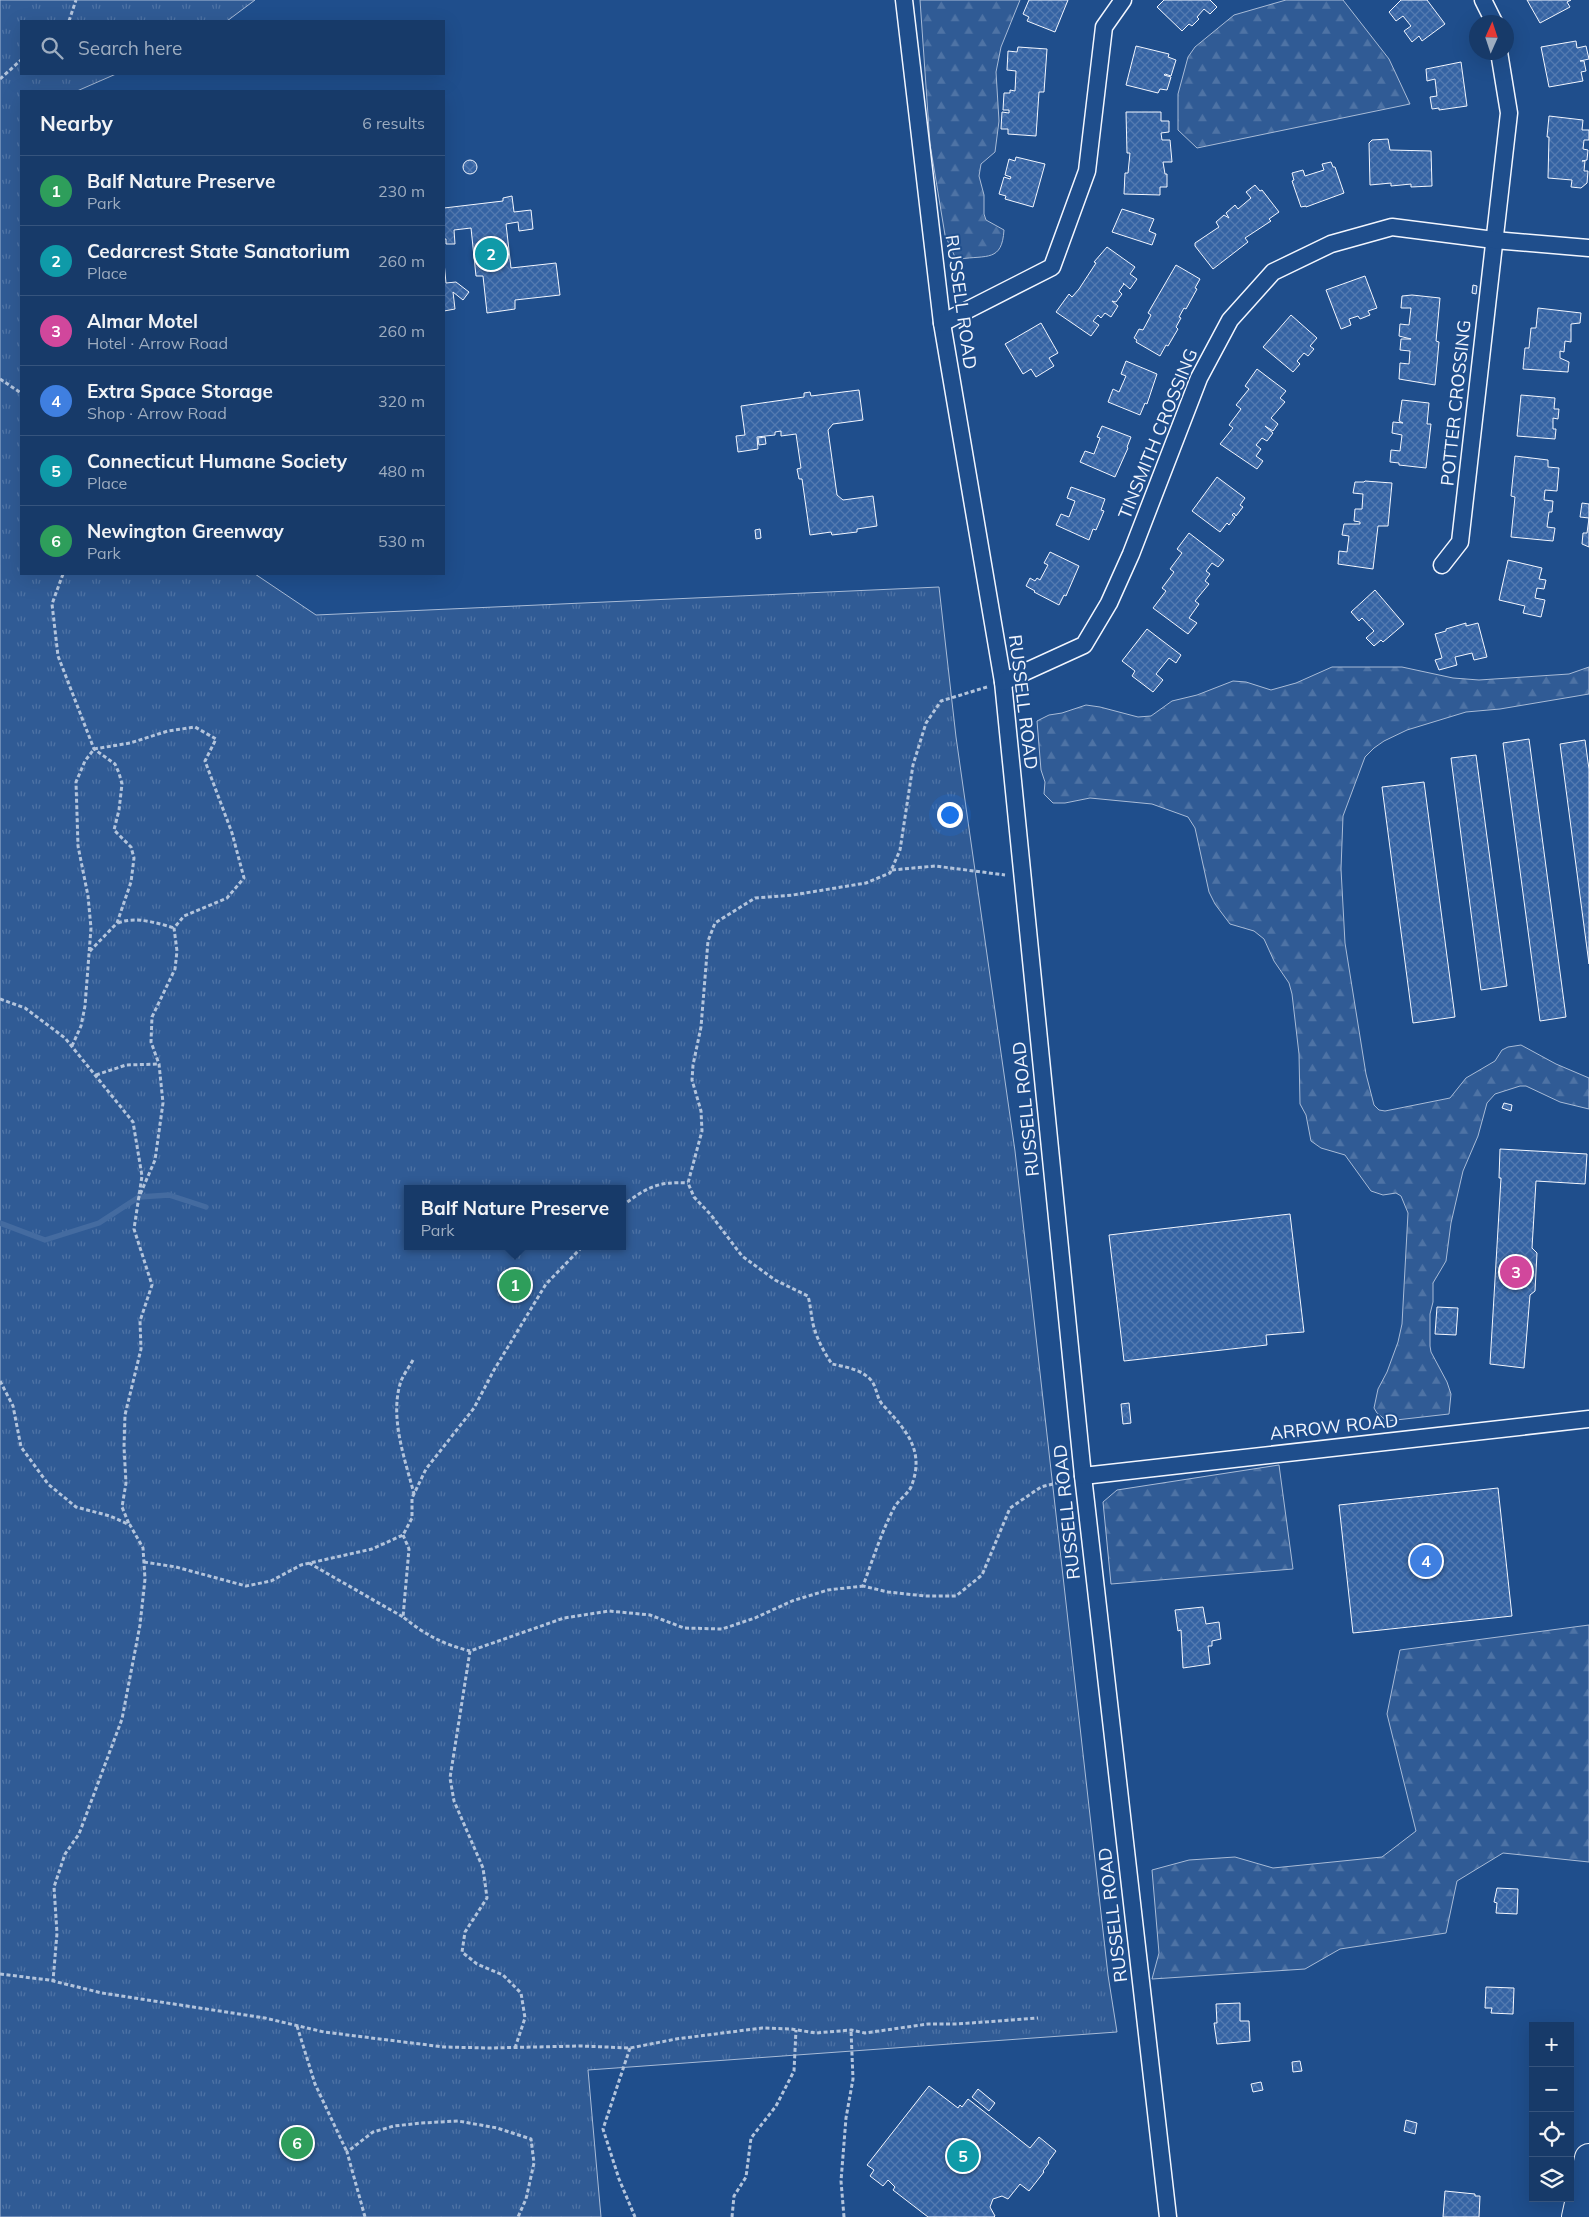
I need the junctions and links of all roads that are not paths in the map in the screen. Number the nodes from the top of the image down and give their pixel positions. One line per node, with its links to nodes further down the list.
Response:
1 (904, 0): 8 (street, RUSSELL ROAD)
2 (1122, 0): 8 (street)
3 (1483, 0): 4 (street)
4 (1492, 15)
5 (1500, 60): 6 (street, POTTER CROSSING)
6 (1494, 240): 7 (street, TINSMITH CROSSING); 9 (street, POTTER CROSSING); 10 (street, TINSMITH CROSSING)
7 (1589, 248)
8 (942, 323): 10 (street, RUSSELL ROAD)
9 (1442, 565)
10 (1003, 682): 12 (street, RUSSELL ROAD)
11 (1589, 1419): 12 (street, ARROW ROAD)
12 (1082, 1476): 14 (street, RUSSELL ROAD)
13 (1589, 2158): 15 (highway)
14 (1168, 2217)
15 (1576, 2217)

